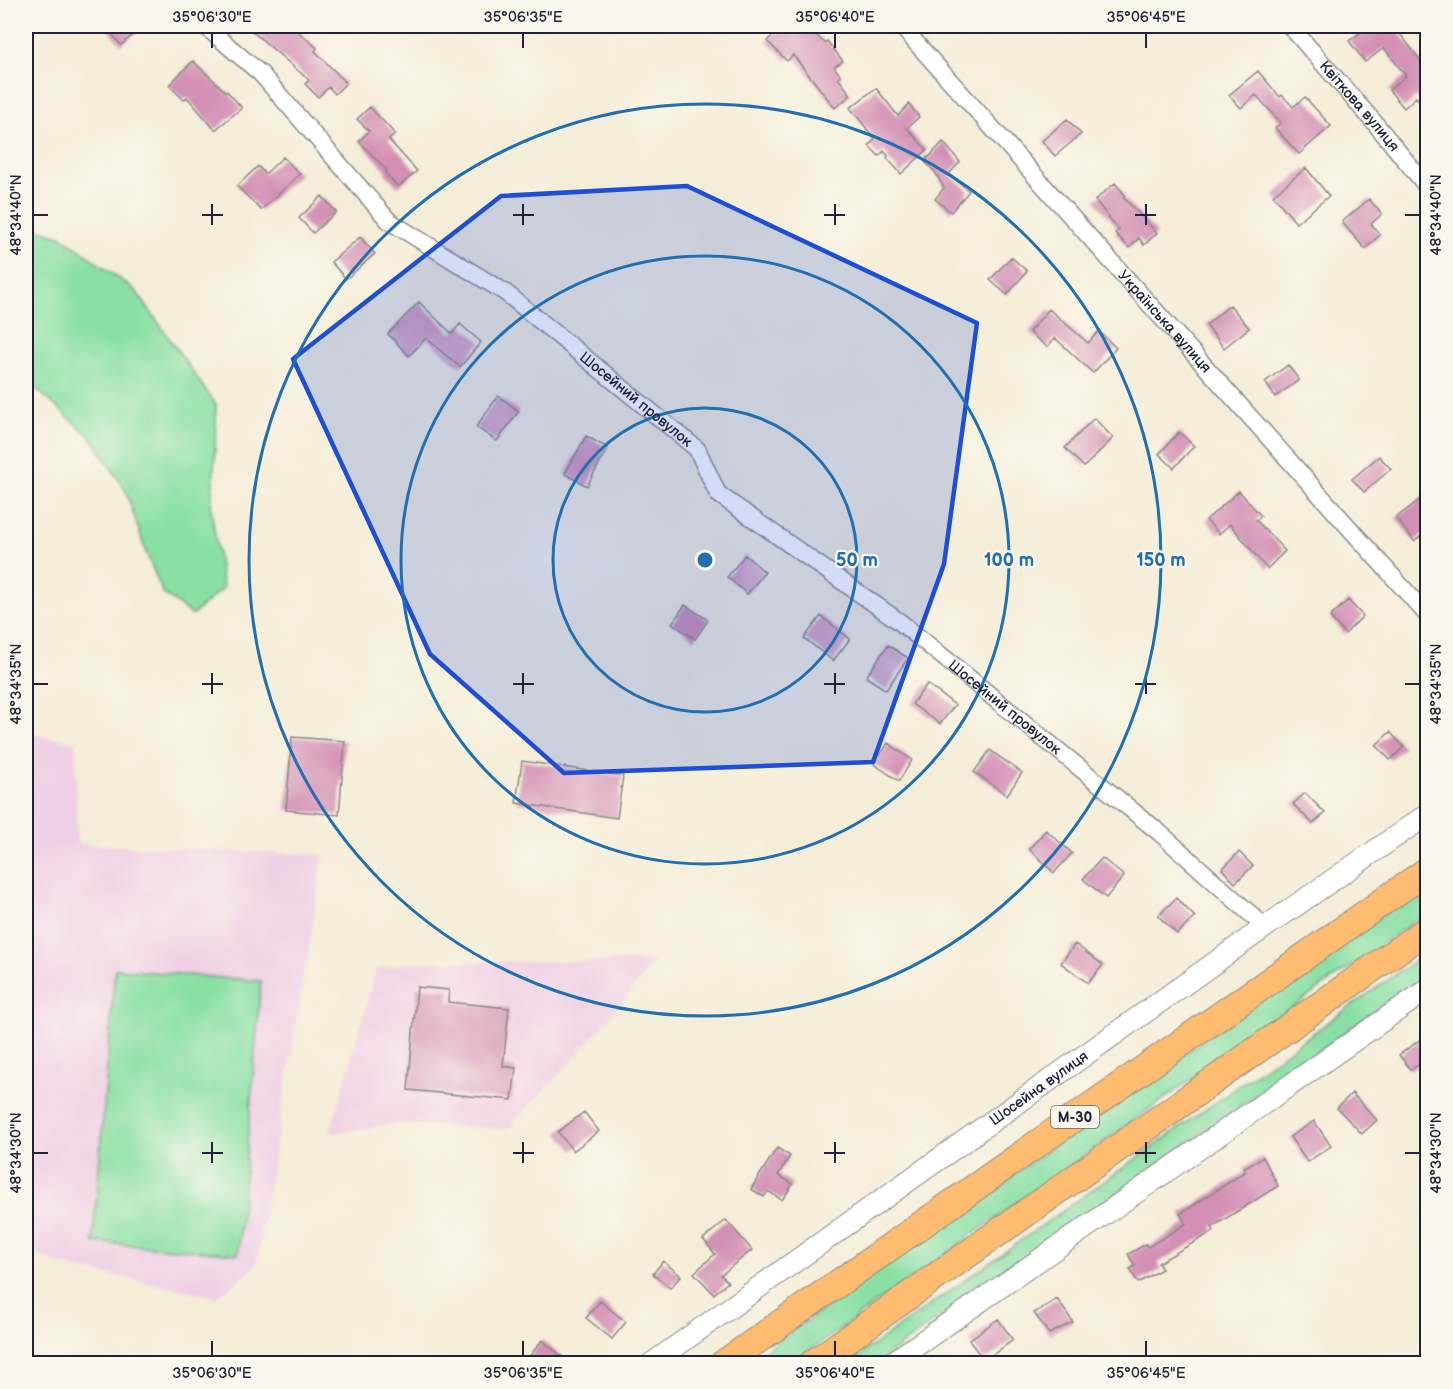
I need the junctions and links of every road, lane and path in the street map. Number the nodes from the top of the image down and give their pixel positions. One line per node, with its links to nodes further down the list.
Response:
1 (205, 26): 8 (street, Шосейний провулок)
2 (901, 26): 5 (street, Українська вулиця)
3 (1290, 26): 4 (street, Квіткова вулиця)
4 (1428, 188)
5 (1428, 616)
6 (1428, 814): 8 (street, Шосейна вулиця)
7 (1428, 870): 12 (highway, М-30)
8 (1264, 927): 11 (street, Шосейна вулиця)
9 (1428, 929): 13 (highway)
10 (1428, 989): 14 (street)
11 (651, 1364)
12 (723, 1364)
13 (812, 1364)
14 (890, 1364)

